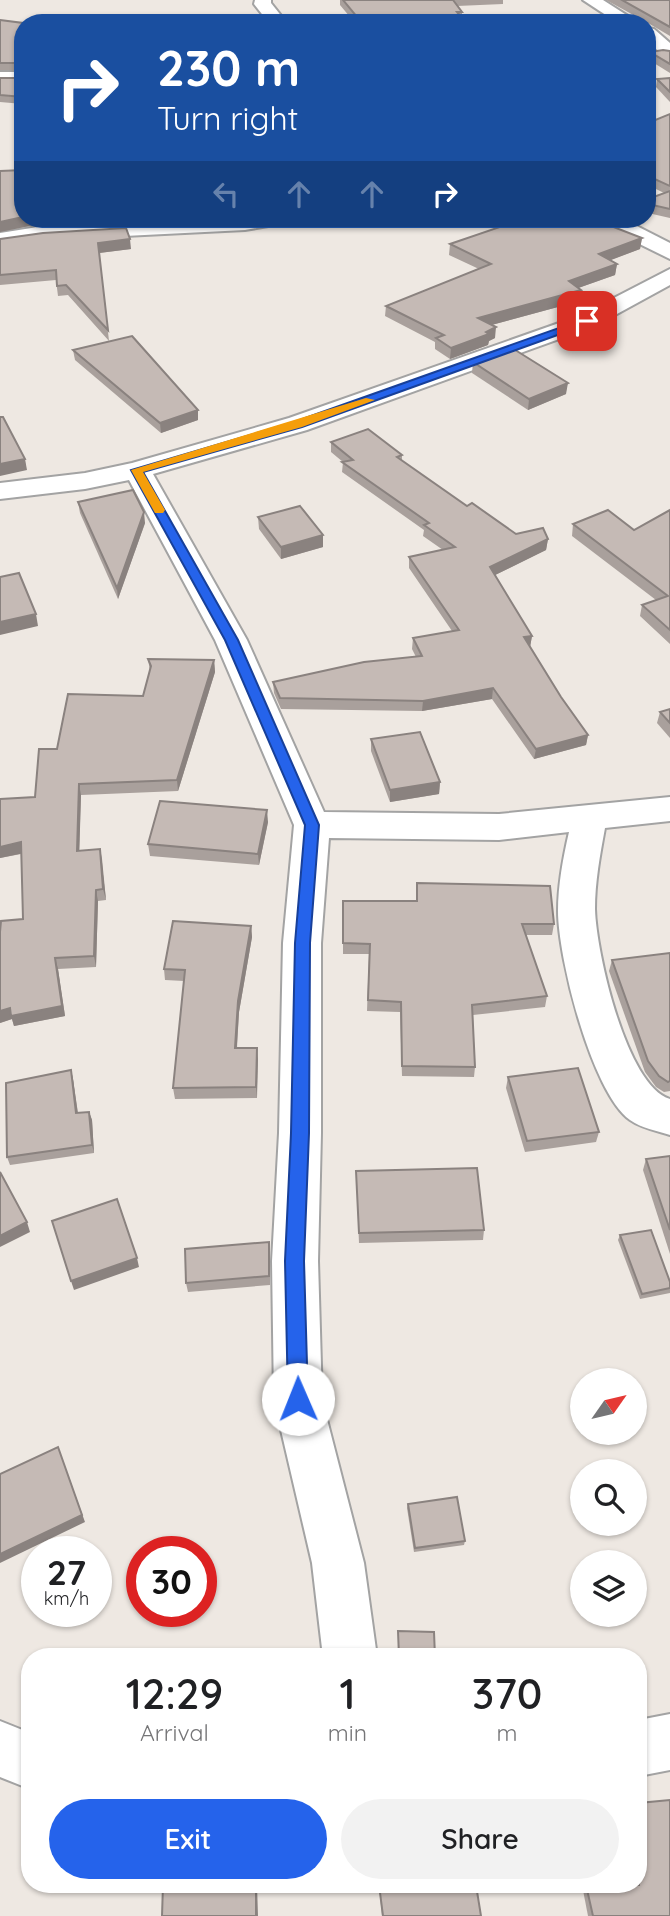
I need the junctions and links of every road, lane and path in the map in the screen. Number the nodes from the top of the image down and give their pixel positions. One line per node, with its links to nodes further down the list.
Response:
1 (263, 0): 3 (street)
2 (591, 0): 4 (street)
3 (271, 14)
4 (615, 14)
5 (656, 40): 6 (street)
6 (670, 53)
7 (138, 228): 9 (street)
8 (624, 228): 10 (street)
9 (0, 240)
10 (670, 252)
11 (670, 276): 12 (street)
12 (137, 470): 13 (street); 16 (street)
13 (0, 491)
14 (670, 809): 15 (street)
15 (589, 818): 16 (street); 17 (street)
16 (312, 825): 18 (street)
17 (670, 1117)
18 (349, 1648)
19 (670, 1742): 20 (street)
20 (647, 1746)
21 (0, 1749): 22 (street)
22 (21, 1757)

